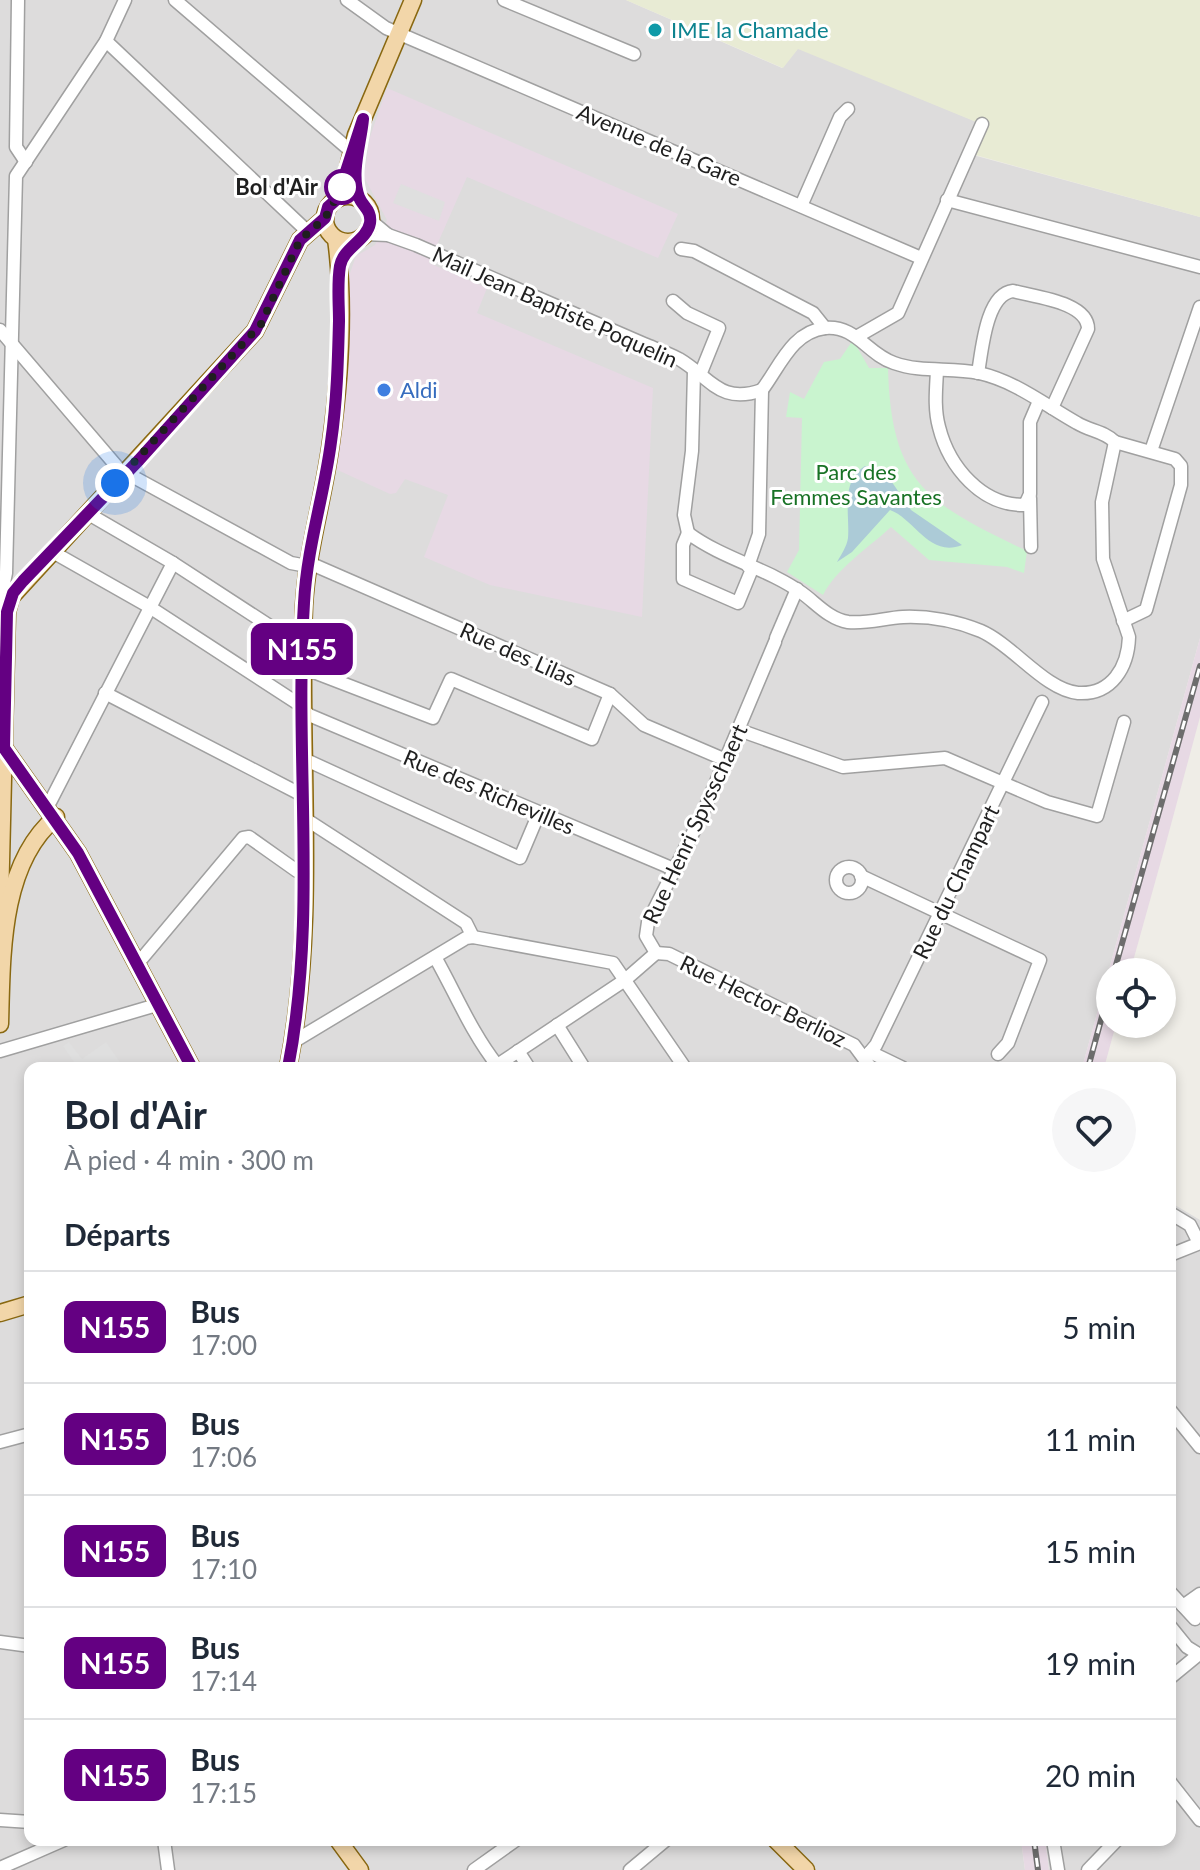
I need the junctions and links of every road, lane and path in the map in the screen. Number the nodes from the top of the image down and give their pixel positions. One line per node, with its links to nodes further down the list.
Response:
1 (18, 0): 14 (street)
2 (125, 0): 8 (street)
3 (175, 0): 13 (street)
4 (347, 0): 7 (street, Avenue de la Gare)
5 (413, 0): 7 (main road)
6 (504, 0): 9 (street)
7 (397, 33): 11 (main road); 18 (street, Avenue de la Gare)
8 (106, 41): 14 (street); 20 (street)
9 (634, 54)
10 (848, 109): 18 (street)
11 (363, 119): 13 (main road); 16 (main road)
12 (982, 124): 17 (street)
13 (352, 152): 15 (main road)
14 (26, 162): 32 (street)
15 (337, 199): 16 (main road); 19 (main road)
16 (359, 199): 21 (main road)
17 (947, 200): 24 (street); 26 (street)
18 (801, 206): 24 (street, Avenue de la Gare)
19 (325, 218): 20 (main road); 22 (main road)
20 (307, 231): 41 (main road)
21 (363, 232): 22 (main road); 25 (main road); 34 (street, Mail Jean Baptiste Poquelin)
22 (336, 239): 25 (main road)
23 (681, 249): 29 (street)
24 (921, 258): 31 (street)
25 (340, 264): 48 (main road)
26 (1200, 267)
27 (673, 301): 34 (street)
28 (1200, 307): 40 (street)
29 (825, 328): 31 (street); 36 (street)
30 (0, 330): 32 (street, Rue des Lilas)
31 (858, 336): 33 (street)
32 (10, 342): 41 (street, Rue des Lilas); 51 (street)
33 (937, 371): 35 (street); 42 (street)
34 (697, 373): 36 (street, Mail Jean Baptiste Poquelin); 44 (street)
35 (978, 373): 37 (street); 38 (street)
36 (762, 390): 49 (street)
37 (1039, 401): 38 (street); 42 (street)
38 (1052, 408): 39 (street)
39 (1115, 442): 40 (street); 53 (street)
40 (1151, 451): 53 (street)
41 (125, 472): 43 (main road); 48 (street, Rue des Lilas)
42 (1030, 494): 45 (street)
43 (87, 513): 46 (main road); 47 (street)
44 (688, 533): 49 (street); 49 (street)
45 (1031, 547)
46 (51, 551): 51 (main road); 52 (street, Rue des Richevilles)
47 (173, 563): 52 (street); 55 (street)
48 (307, 564): 55 (main road); 59 (street, Rue des Lilas)
49 (750, 567): 50 (street)
50 (797, 589): 57 (street); 63 (street, Rue Henri Spysschaert)
51 (5, 599): 54 (main road)
52 (148, 606): 58 (street); 61 (street, Rue des Richevilles)
53 (1123, 621): 57 (street)
54 (3, 626): 60 (main road)
55 (302, 647): 56 (main road)
56 (303, 668): 59 (street); 61 (main road)
57 (1052, 683): 67 (street, Rue du Champart)
58 (105, 693): 68 (street); 69 (street)
59 (610, 694): 65 (street, Rue des Lilas)
60 (2, 707): 64 (main road)
61 (304, 709): 66 (main road); 70 (street, Rue des Richevilles)
62 (1124, 722): 67 (street)
63 (739, 730): 67 (street); 74 (street, Rue Henri Spysschaert)
64 (2, 745): 69 (main road); 75 (main road)
65 (721, 758)
66 (304, 759): 68 (main road); 70 (street)
67 (1004, 782): 78 (street, Rue du Champart)
68 (304, 796): 71 (main road)
69 (49, 807): 72 (main road); 83 (main road)
70 (539, 813): 74 (street, Rue des Richevilles)
71 (304, 818): 73 (main road); 80 (street)
72 (20, 868): 75 (main road); 77 (main road)
73 (305, 870): 83 (street); 88 (main road)
74 (676, 870): 81 (street, Rue Henri Spysschaert)
75 (3, 876): 77 (main road)
76 (861, 876): 78 (street)
77 (2, 906): 79 (main road)
78 (941, 913): 91 (street); 92 (street, Rue du Champart)
79 (1, 934): 86 (main road)
80 (473, 937): 82 (street); 84 (street)
81 (656, 953): 84 (street, Rue Henri Spysschaert); 92 (street, Rue Hector Berlioz)
82 (435, 957): 88 (street); 95 (street)
83 (139, 962): 85 (main road)
84 (625, 980): 87 (street, Rue Henri Spysschaert); 99 (street)
85 (160, 1004): 89 (street); 93 (main road)
86 (0, 1024)
87 (557, 1025): 90 (street, Rue Henri Spysschaert); 98 (street)
88 (293, 1042): 94 (main road)
89 (0, 1051)
90 (518, 1051): 96 (street, Rue Henri Spysschaert); 97 (street)
91 (998, 1054)
92 (869, 1059)
93 (189, 1062)
94 (289, 1062)
95 (492, 1062)
96 (502, 1062)
97 (525, 1062)
98 (580, 1062)
99 (681, 1062)
100 (1176, 1217): 101 (street)
101 (1200, 1243): 102 (street)
102 (1176, 1253)
103 (24, 1306): 104 (main road)
104 (0, 1313)
105 (1176, 1417): 108 (street)
106 (24, 1436): 107 (street)
107 (0, 1442)
108 (1200, 1447)
109 (1200, 1594): 112 (street)
110 (1176, 1598): 112 (street)
111 (1200, 1602): 112 (street)
112 (1183, 1606)
113 (1176, 1632): 116 (street)
114 (0, 1642): 115 (street)
115 (24, 1645)
116 (1199, 1655): 117 (street)
117 (1176, 1673)
118 (1176, 1790): 120 (street)
119 (0, 1820): 121 (street)
120 (1200, 1820)
121 (24, 1822)
122 (50, 1846): 130 (street)
123 (164, 1846): 131 (street)
124 (342, 1846): 132 (main road)
125 (508, 1846): 133 (street)
126 (659, 1846): 134 (street)
127 (782, 1846): 135 (main road)
128 (1054, 1846): 136 (street)
129 (1111, 1846): 137 (street)
130 (0, 1868)
131 (166, 1869)
132 (360, 1870)
133 (474, 1870)
134 (630, 1870)
135 (806, 1870)
136 (1058, 1870)
137 (1088, 1870)

